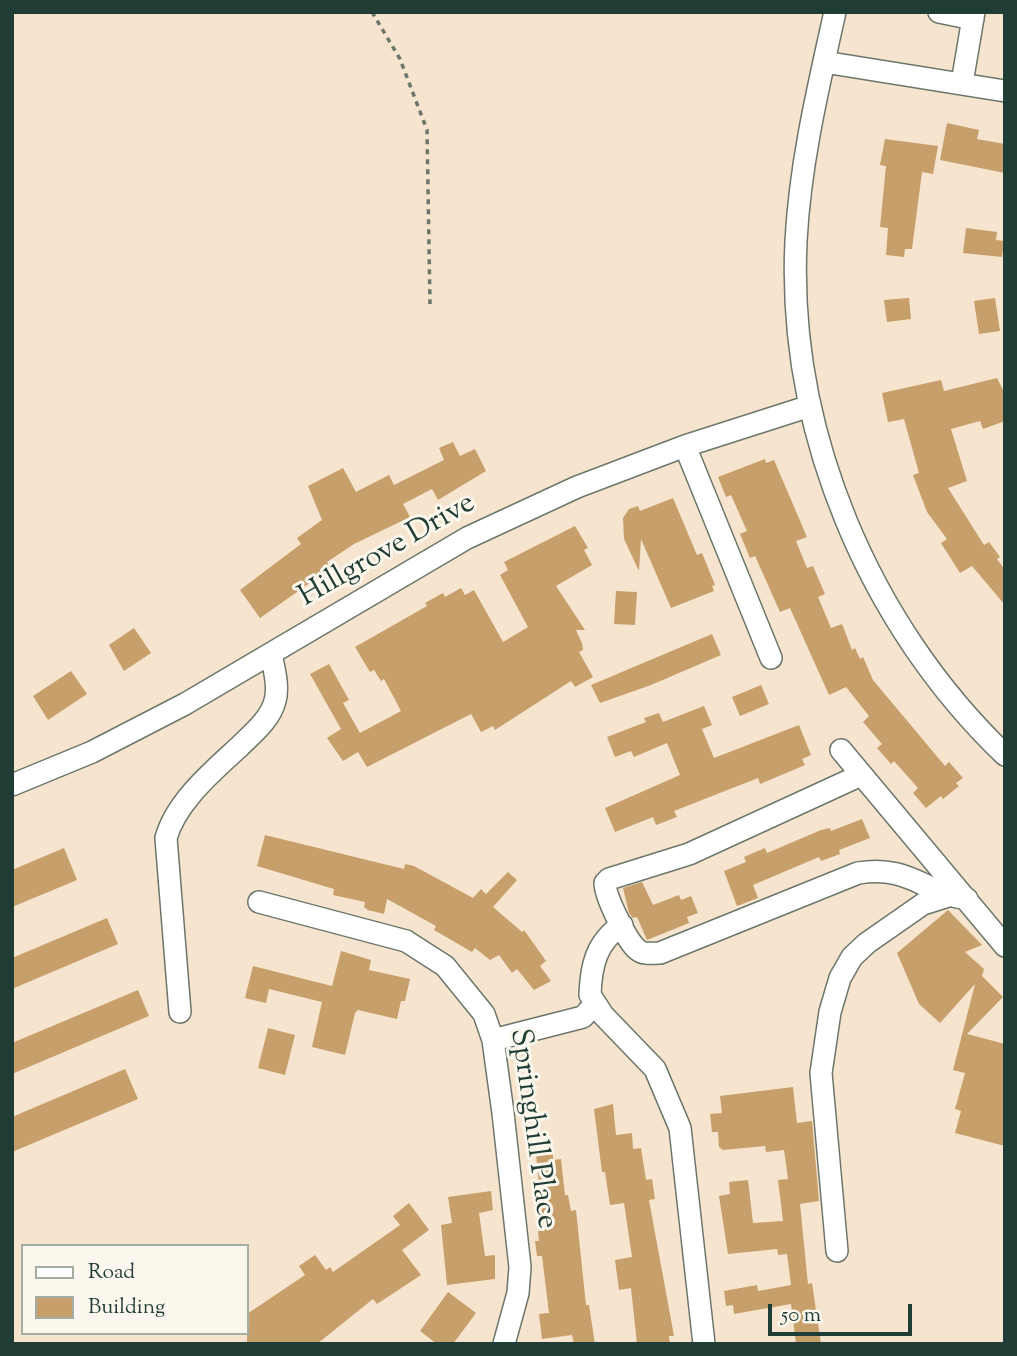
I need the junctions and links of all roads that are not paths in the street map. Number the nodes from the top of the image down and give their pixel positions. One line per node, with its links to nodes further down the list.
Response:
1 (835, 12): 4 (street)
2 (939, 12): 3 (street)
3 (974, 16): 5 (street)
4 (824, 62): 5 (street); 7 (street)
5 (962, 83): 6 (street)
6 (1005, 91)
7 (810, 407): 8 (street, Hillgrove Drive); 12 (street)
8 (685, 446): 9 (street, Hillgrove Drive); 10 (street)
9 (271, 653): 14 (street, Hillgrove Drive); 20 (street)
10 (771, 658)
11 (841, 750): 13 (street)
12 (1005, 755)
13 (861, 775): 15 (street); 17 (street)
14 (12, 785)
15 (957, 898): 17 (street); 18 (street); 22 (street)
16 (259, 902): 21 (street, Springhill Place)
17 (622, 925): 19 (street)
18 (1005, 946)
19 (594, 1005): 21 (street); 24 (street)
20 (180, 1012)
21 (493, 1040): 23 (street, Springhill Place)
22 (837, 1251)
23 (504, 1344)
24 (704, 1344)

